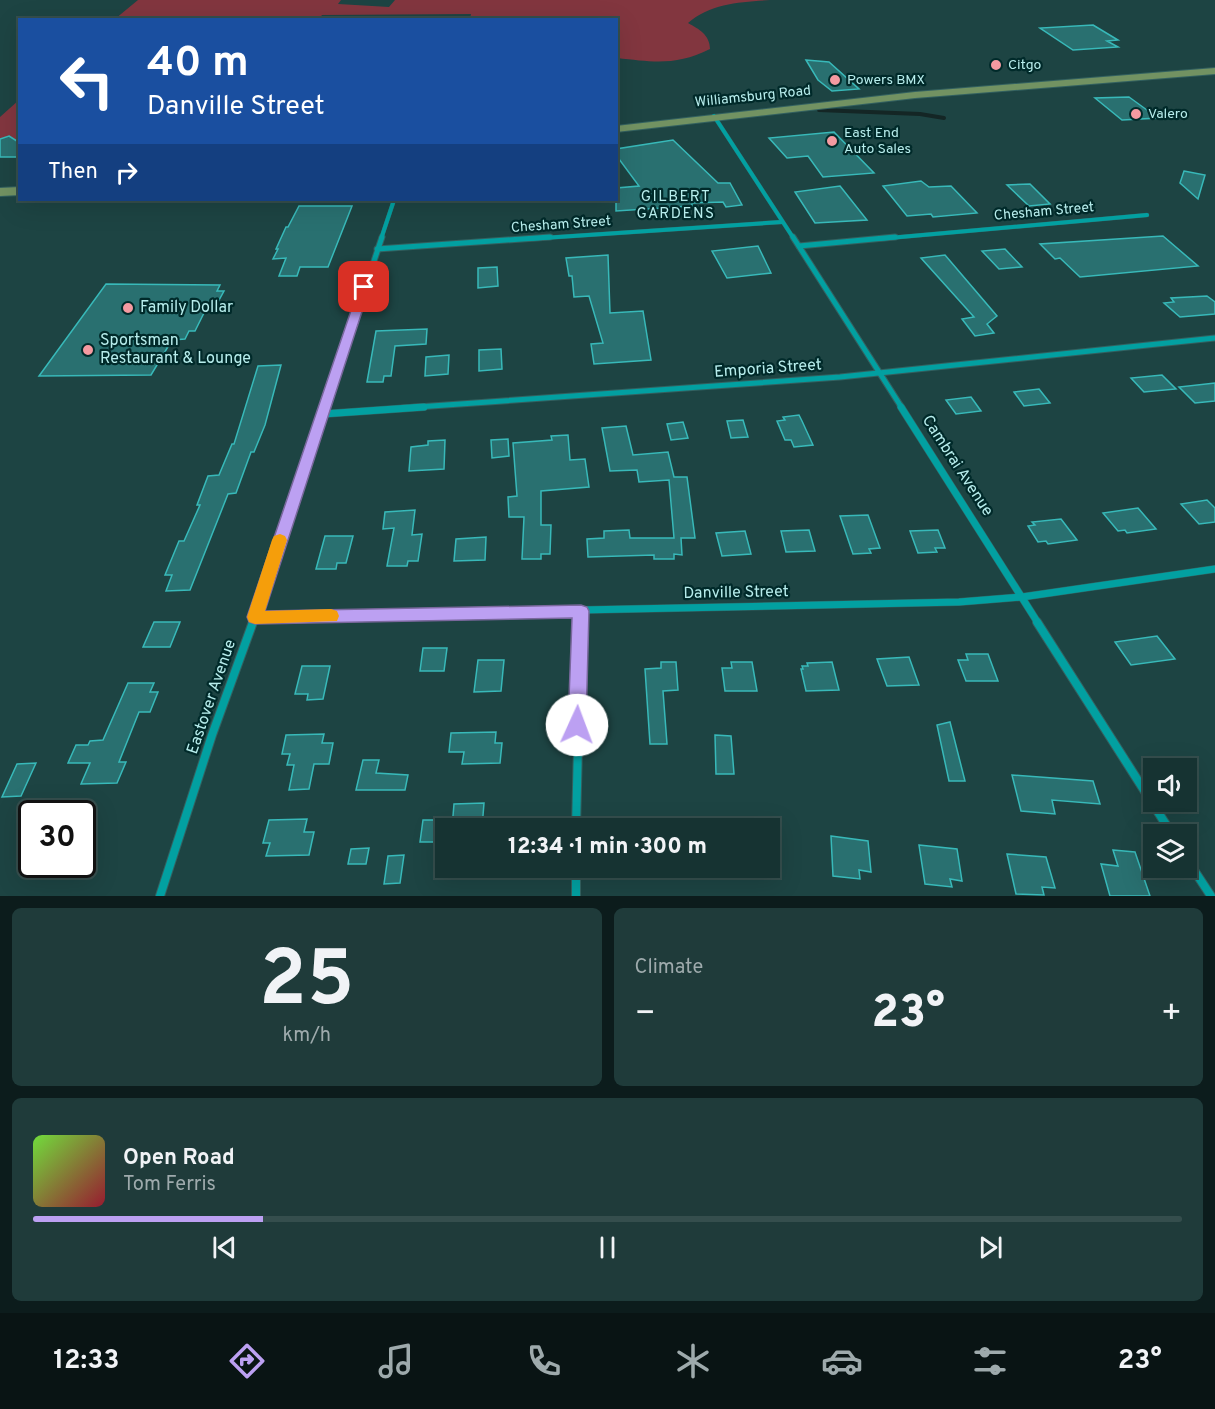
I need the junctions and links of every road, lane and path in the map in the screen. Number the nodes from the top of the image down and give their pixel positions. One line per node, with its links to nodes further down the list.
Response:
1 (1215, 71): 2 (main road, Williamsburg Road)
2 (714, 116): 3 (main road, Williamsburg Road); 8 (street, Cambrai Avenue)
3 (618, 129)
4 (18, 190): 5 (main road)
5 (0, 192)
6 (394, 201): 10 (street, Eastover Avenue)
7 (1147, 215): 9 (street, Chesham Street)
8 (783, 222): 9 (street, Cambrai Avenue); 10 (street, Chesham Street)
9 (799, 246): 12 (street, Cambrai Avenue)
10 (377, 249): 13 (street, Eastover Avenue)
11 (1215, 338): 12 (street, Emporia Street)
12 (879, 373): 13 (street, Emporia Street); 15 (street, Cambrai Avenue)
13 (323, 414): 17 (street, Eastover Avenue)
14 (1215, 569): 15 (street, Danville Street)
15 (1022, 597): 16 (street, Danville Street); 19 (street, Cambrai Avenue)
16 (581, 611): 17 (street, Danville Street); 18 (street)
17 (255, 617): 22 (street, Eastover Avenue)
18 (576, 818)
19 (1166, 824)
20 (1197, 875): 24 (street)
21 (576, 878): 23 (street)
22 (160, 896)
23 (576, 896)
24 (1211, 896)

